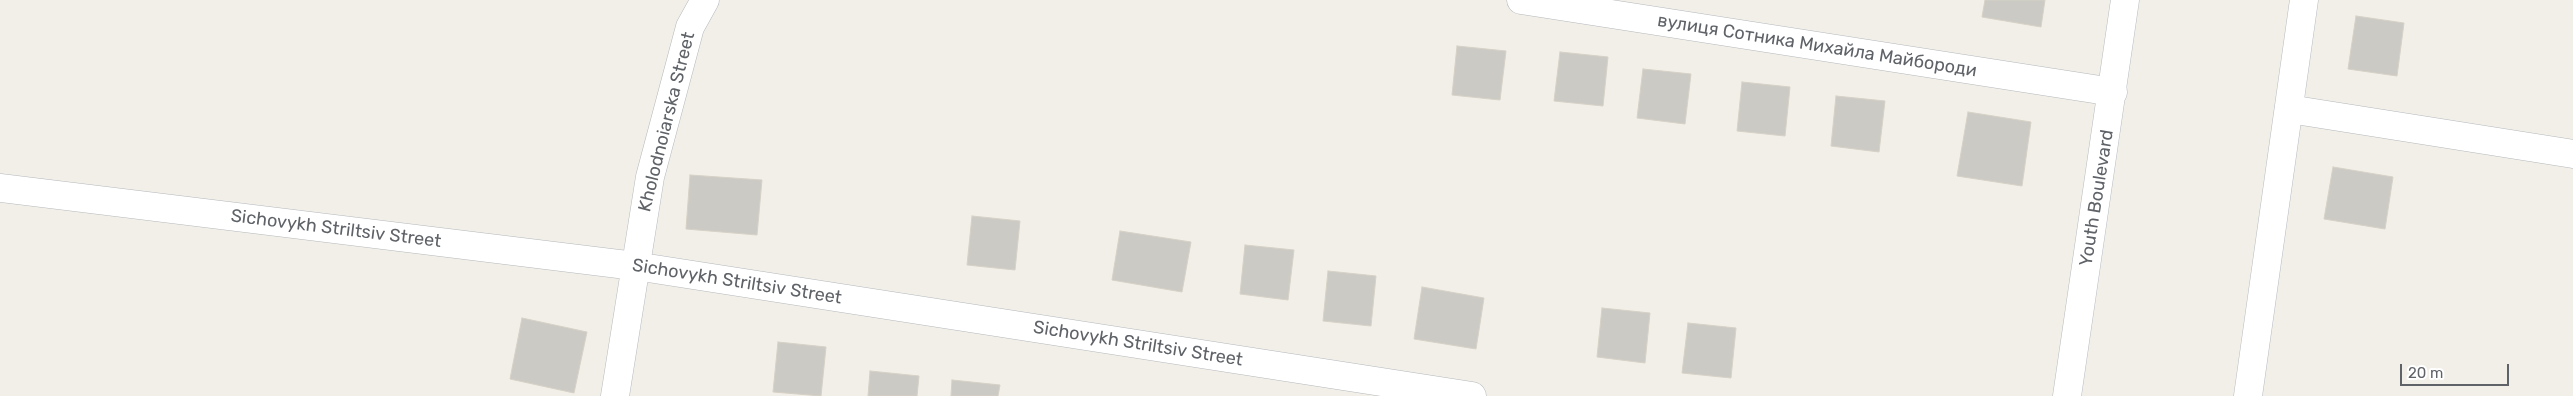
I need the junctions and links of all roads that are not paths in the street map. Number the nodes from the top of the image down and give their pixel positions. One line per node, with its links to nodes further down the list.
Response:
1 (705, 0): 9 (street, Kholodnoiarska Street)
2 (1521, 0): 5 (street, вулиця Сотника Михайла Майбороди)
3 (2125, 0): 5 (street, Youth Boulevard)
4 (2304, 0): 6 (street)
5 (2113, 92): 12 (street, Youth Boulevard)
6 (2289, 109): 7 (street); 13 (street)
7 (2573, 154)
8 (0, 188): 9 (street, Sichovykh Striltsiv Street)
9 (635, 266): 10 (street, Kholodnoiarska Street); 11 (street, Sichovykh Striltsiv Street)
10 (615, 396)
11 (1472, 396)
12 (2067, 396)
13 (2248, 396)

